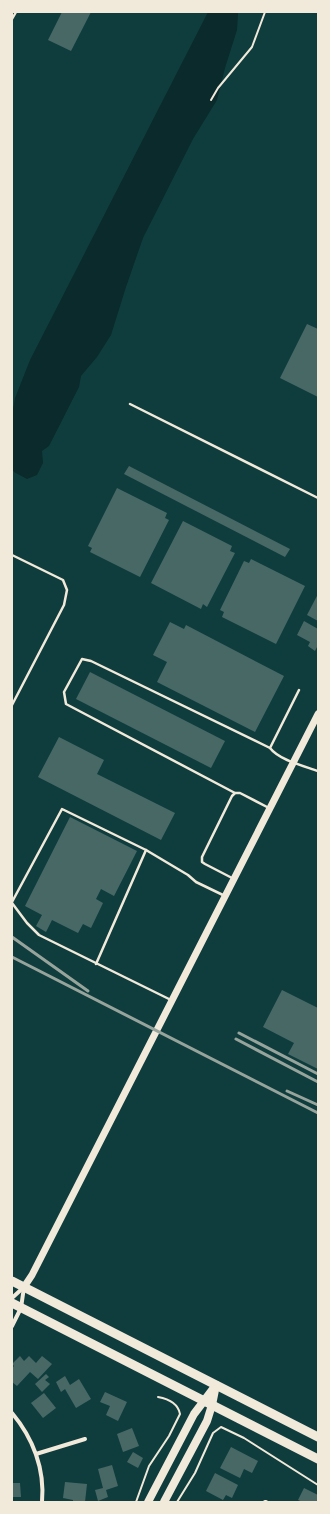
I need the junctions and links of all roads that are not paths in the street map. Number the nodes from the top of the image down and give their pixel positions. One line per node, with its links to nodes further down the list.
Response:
1 (16, 12): 2 (lane)
2 (12, 19)
3 (130, 404): 4 (lane)
4 (318, 498)
5 (12, 555): 7 (lane)
6 (299, 690): 9 (lane)
7 (12, 705)
8 (318, 714): 10 (street)
9 (270, 748): 10 (lane); 12 (lane)
10 (293, 762): 11 (lane); 13 (street)
11 (318, 772)
12 (235, 793): 13 (lane); 15 (lane)
13 (270, 808): 15 (street)
14 (146, 850): 16 (lane); 17 (lane); 18 (lane)
15 (234, 879): 16 (street)
16 (226, 896): 19 (street)
17 (12, 903): 18 (lane)
18 (96, 964): 19 (lane)
19 (171, 1000): 21 (street)
20 (12, 1280): 21 (main road)
21 (24, 1287): 22 (street); 24 (street); 26 (main road)
22 (12, 1298)
23 (12, 1303): 24 (main road)
24 (21, 1308): 25 (street); 27 (main road)
25 (12, 1326)
26 (216, 1385): 27 (main road); 28 (main road); 30 (main road)
27 (203, 1400): 28 (main road); 35 (main road)
28 (212, 1405): 33 (main road); 36 (main road)
29 (12, 1413): 32 (street)
30 (318, 1436)
31 (85, 1439): 32 (street)
32 (36, 1454): 34 (street)
33 (318, 1459)
34 (42, 1502)
35 (148, 1502)
36 (164, 1502)

